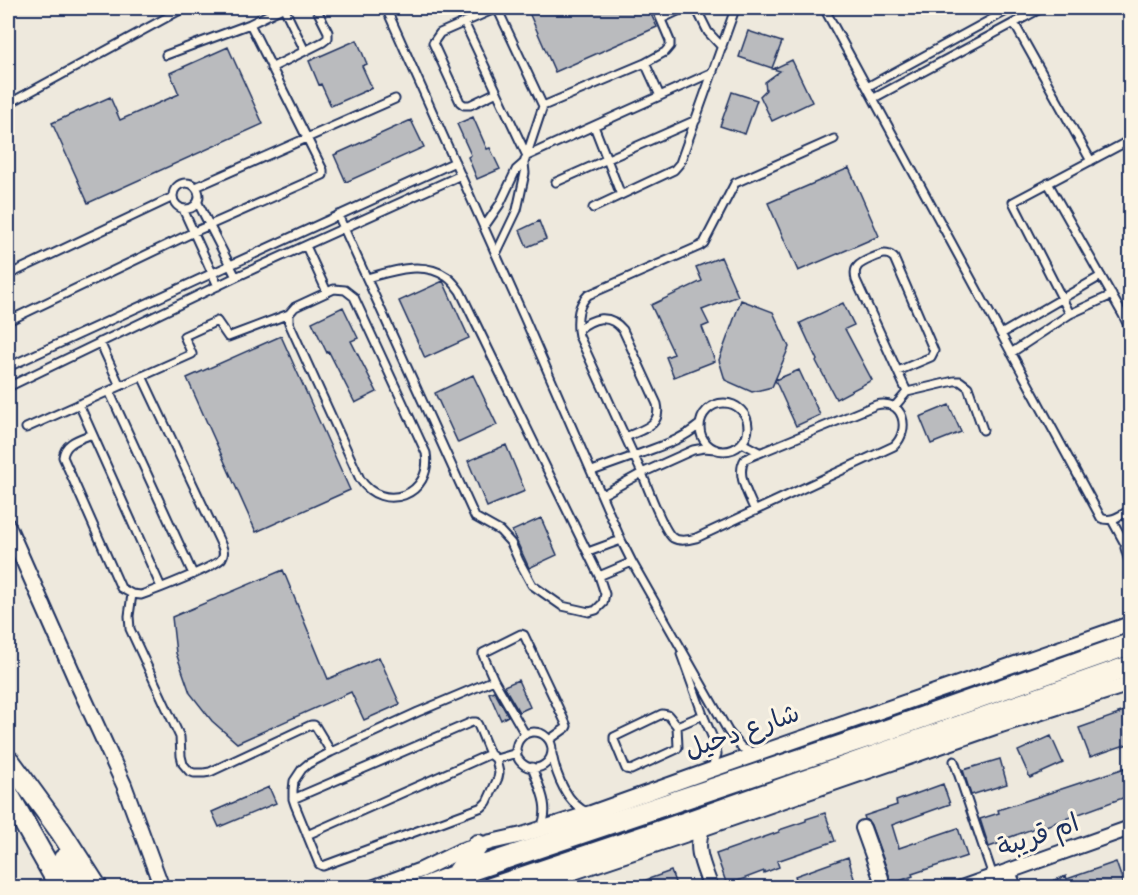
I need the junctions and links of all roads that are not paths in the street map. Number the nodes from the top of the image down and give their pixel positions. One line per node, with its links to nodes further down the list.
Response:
1 (184, 8): 28 (lane)
2 (283, 8): 16 (lane); 18 (lane)
3 (316, 8): 18 (lane)
4 (386, 8): 38 (lane)
5 (497, 8): 14 (lane); 29 (lane)
6 (656, 8): 13 (lane)
7 (684, 8): 13 (lane)
8 (696, 8): 17 (lane)
9 (734, 8): 17 (lane)
10 (824, 8): 23 (lane)
11 (1012, 8): 23 (lane)
12 (1042, 8): 15 (lane)
13 (661, 19): 20 (lane)
14 (464, 22): 24 (lane); 24 (lane)
15 (1014, 23): 26 (lane); 37 (lane)
16 (250, 24): 19 (lane); 21 (lane)
17 (722, 47): 22 (lane)
18 (305, 51): 21 (lane)
19 (166, 55)
20 (645, 63): 25 (lane); 29 (lane)
21 (272, 68): 32 (lane)
22 (713, 72): 25 (lane); 30 (lane)
23 (867, 87): 26 (lane)
24 (497, 92): 35 (lane)
25 (660, 96): 31 (lane)
26 (874, 98): 71 (lane)
27 (395, 99): 32 (lane)
28 (8, 104)
29 (543, 106): 35 (lane)
30 (696, 120): 36 (lane); 43 (lane)
31 (594, 126): 35 (lane); 36 (lane)
32 (306, 138): 42 (lane); 49 (lane)
33 (834, 139): 69 (lane)
34 (1131, 140): 37 (lane)
35 (525, 159): 50 (lane); 54 (lane)
36 (608, 160): 40 (lane); 43 (lane)
37 (1091, 160): 41 (lane)
38 (455, 162): 39 (lane); 48 (lane)
39 (461, 175): 50 (lane); 51 (lane)
40 (556, 182)
41 (1048, 183): 58 (lane); 64 (lane)
42 (196, 187): 44 (lane); 45 (lane)
43 (621, 195): 46 (lane)
44 (173, 197): 47 (lane); 57 (lane)
45 (198, 203): 47 (lane); 49 (lane)
46 (593, 208)
47 (183, 209): 52 (lane)
48 (338, 215): 51 (lane); 55 (lane)
49 (209, 226): 52 (lane); 55 (lane)
50 (484, 227): 54 (lane)
51 (344, 228): 53 (lane); 60 (lane)
52 (194, 232): 56 (lane); 68 (lane)
53 (306, 246): 59 (lane); 62 (lane)
54 (496, 254): 94 (lane)
55 (228, 265): 56 (lane); 59 (lane)
56 (212, 272): 61 (lane); 74 (lane)
57 (8, 275)
58 (1101, 276): 63 (lane); 64 (lane)
59 (236, 277): 61 (lane)
60 (367, 278): 103 (lane); 108 (lane)
61 (218, 286): 72 (lane)
62 (327, 292): 66 (lane); 66 (lane)
63 (1112, 295): 65 (lane); 67 (lane)
64 (1062, 299): 67 (lane); 71 (lane)
65 (1127, 313): 70 (lane)
66 (290, 314): 77 (lane)
67 (1070, 314): 73 (lane)
68 (8, 321)
69 (578, 330): 89 (lane); 89 (lane)
70 (1131, 330)
71 (1001, 334): 73 (lane)
72 (100, 342): 78 (lane); 79 (lane)
73 (1011, 352): 99 (lane)
74 (21, 361): 75 (lane); 78 (lane)
75 (8, 367)
76 (898, 371): 76 (lane); 82 (lane)
77 (142, 376): 79 (lane); 107 (lane)
78 (27, 378): 80 (lane)
79 (120, 386): 81 (lane)
80 (8, 387)
81 (109, 391): 83 (lane); 107 (lane)
82 (907, 392): 84 (lane); 87 (lane)
83 (79, 404): 86 (lane); 88 (lane)
84 (895, 406): 92 (lane); 98 (lane)
85 (699, 425): 90 (lane); 91 (lane); 93 (lane)
86 (26, 428)
87 (983, 430)
88 (92, 434): 109 (lane); 110 (lane)
89 (627, 437): 93 (lane)
90 (742, 442): 91 (lane); 92 (lane)
91 (715, 449): 95 (lane)
92 (759, 452): 98 (lane)
93 (634, 456): 94 (lane); 95 (lane)
94 (592, 471): 96 (lane)
95 (642, 474): 96 (lane); 98 (lane)
96 (603, 495): 102 (lane)
97 (1131, 510): 99 (lane)
98 (755, 511)
99 (1112, 520): 101 (lane)
100 (8, 526): 149 (street)
101 (1127, 539): 104 (lane); 106 (lane)
102 (621, 540): 103 (lane); 105 (lane)
103 (588, 552): 108 (lane)
104 (1131, 552)
105 (632, 562): 108 (lane); 112 (lane)
106 (1131, 565)
107 (193, 574): 109 (lane)
108 (599, 576)
109 (161, 587): 110 (lane)
110 (132, 594): 123 (lane)
111 (1131, 624): 126 (street, شارع دحيل)
112 (674, 635): 119 (lane); 126 (lane)
113 (1131, 644): 144 (main road, شارع دحيل)
114 (1131, 666): 118 (main road)
115 (1131, 675): 118 (main road)
116 (494, 680): 121 (lane); 122 (lane); 123 (lane)
117 (1131, 684): 138 (street)
118 (1043, 696): 152 (main road)
119 (703, 715): 120 (lane); 131 (lane)
120 (677, 726): 120 (lane)
121 (525, 734): 122 (lane); 124 (lane)
122 (549, 740): 125 (lane)
123 (331, 752): 133 (lane)
124 (517, 753): 127 (lane); 130 (lane)
125 (552, 753): 130 (lane); 134 (lane)
126 (757, 754): 131 (street, شارع دحيل)
127 (493, 756): 133 (lane); 139 (lane); 139 (lane)
128 (9, 760): 147 (main road); 148 (main road)
129 (954, 761): 145 (lane)
130 (532, 767): 137 (lane)
131 (711, 770): 134 (street, شارع دحيل)
132 (8, 794): 146 (main road)
133 (293, 799): 139 (lane)
134 (591, 813): 137 (street, شارع دحيل)
135 (863, 828): 155 (street)
136 (1131, 828): 143 (street, ام قريبة)
137 (540, 829): 141 (street, شارع دحيل)
138 (702, 829): 140 (street); 142 (street)
139 (307, 835)
140 (681, 836): 142 (street); 153 (street)
141 (478, 845): 144 (main road); 150 (street, شارع دحيل)
142 (698, 850): 154 (street)
143 (1008, 871): 145 (street, ام قريبة); 157 (street)
144 (456, 875): 151 (main road, شارع دحيل)
145 (993, 876): 156 (street, ام قريبة)
146 (61, 888)
147 (80, 888)
148 (97, 888)
149 (162, 888)
150 (372, 888)
151 (423, 888)
152 (491, 888)
153 (526, 888)
154 (711, 888)
155 (873, 888)
156 (961, 888)
157 (1014, 888)

